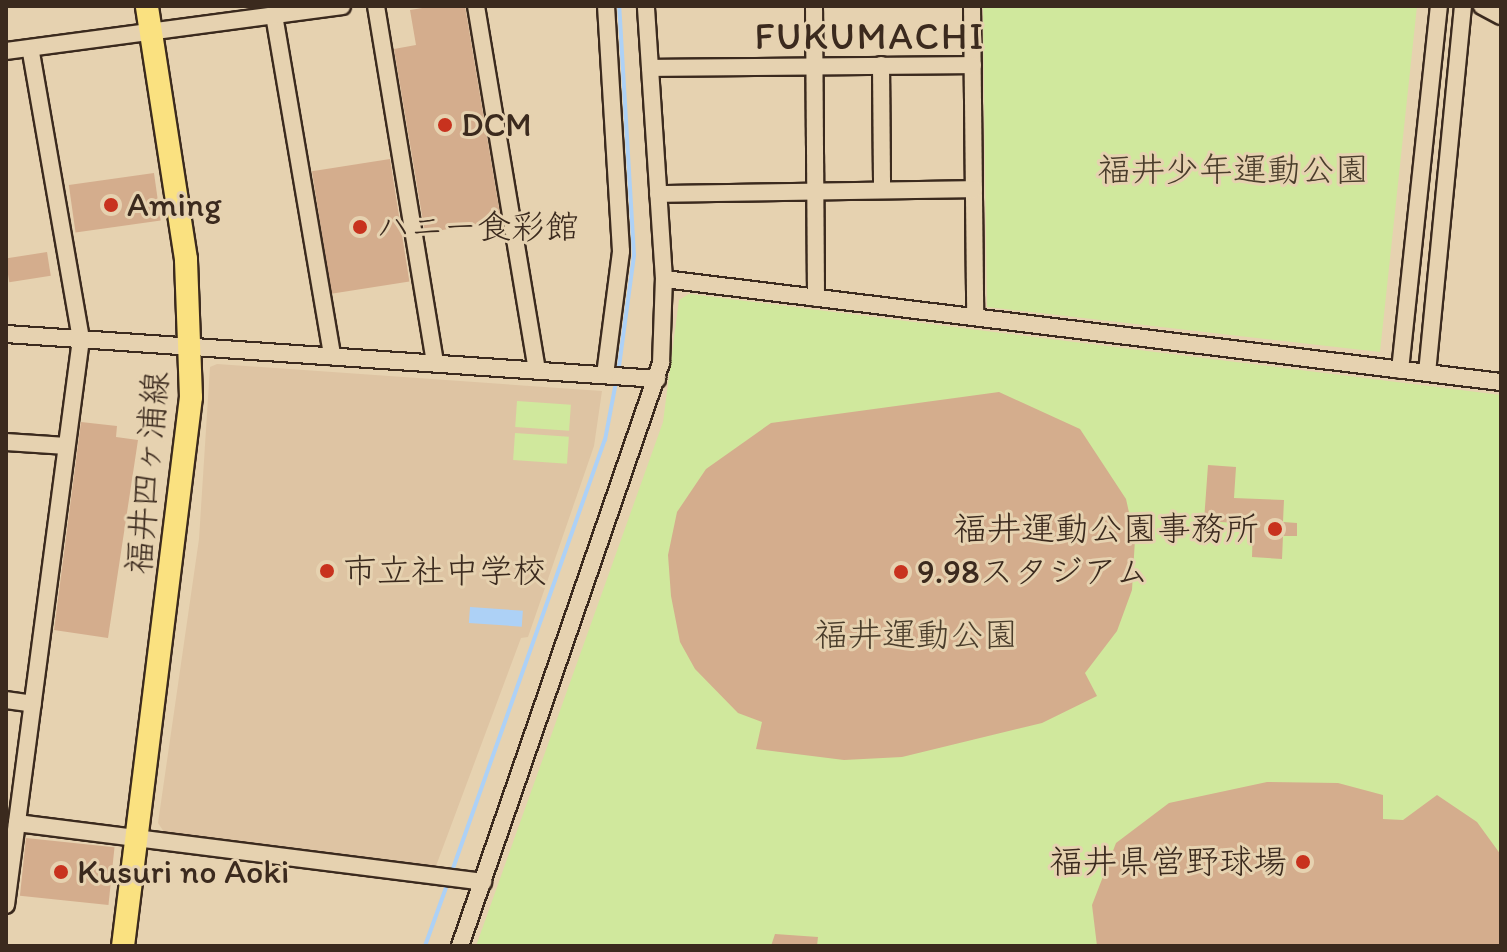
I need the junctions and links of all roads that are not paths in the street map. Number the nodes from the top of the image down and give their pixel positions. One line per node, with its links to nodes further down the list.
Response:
1 (147, 6): 14 (main road, 福井四ヶ浦線)
2 (342, 6): 12 (street)
3 (376, 6): 32 (street)
4 (476, 6): 34 (street)
5 (606, 6): 36 (street)
6 (646, 6): 20 (street)
7 (814, 6): 19 (street)
8 (972, 6): 18 (street)
9 (1439, 6): 33 (street)
10 (1463, 6): 35 (street)
11 (1482, 6): 13 (street)
12 (274, 15): 14 (street); 31 (street)
13 (1501, 16)
14 (151, 32): 15 (street); 30 (main road, 福井四ヶ浦線)
15 (30, 48): 16 (street); 29 (street)
16 (6, 51)
17 (881, 65): 18 (street); 19 (street); 22 (street)
18 (973, 65): 21 (street)
19 (814, 66): 20 (street); 23 (street)
20 (650, 68): 24 (street)
21 (974, 189): 22 (street); 27 (street)
22 (882, 190): 23 (street)
23 (815, 192): 24 (street); 26 (street)
24 (658, 194): 25 (street)
25 (664, 279): 26 (street); 37 (street)
26 (816, 298): 27 (street)
27 (975, 317): 33 (street)
28 (6, 334): 29 (street)
29 (81, 339): 30 (street); 40 (street)
30 (191, 346): 31 (street); 44 (main road, 福井四ヶ浦線)
31 (332, 356): 32 (street)
32 (435, 363): 34 (street)
33 (1400, 370): 35 (street)
34 (537, 371): 36 (street)
35 (1427, 373): 38 (street)
36 (606, 375): 37 (street)
37 (657, 379): 45 (street)
38 (1501, 382)
39 (6, 442): 40 (street)
40 (66, 446): 42 (street)
41 (6, 700): 42 (street)
42 (33, 704): 43 (street)
43 (17, 823): 44 (street); 46 (street)
44 (139, 837): 45 (street); 47 (main road, 福井四ヶ浦線)
45 (483, 882): 48 (street)
46 (6, 905)
47 (123, 946)
48 (460, 946)

